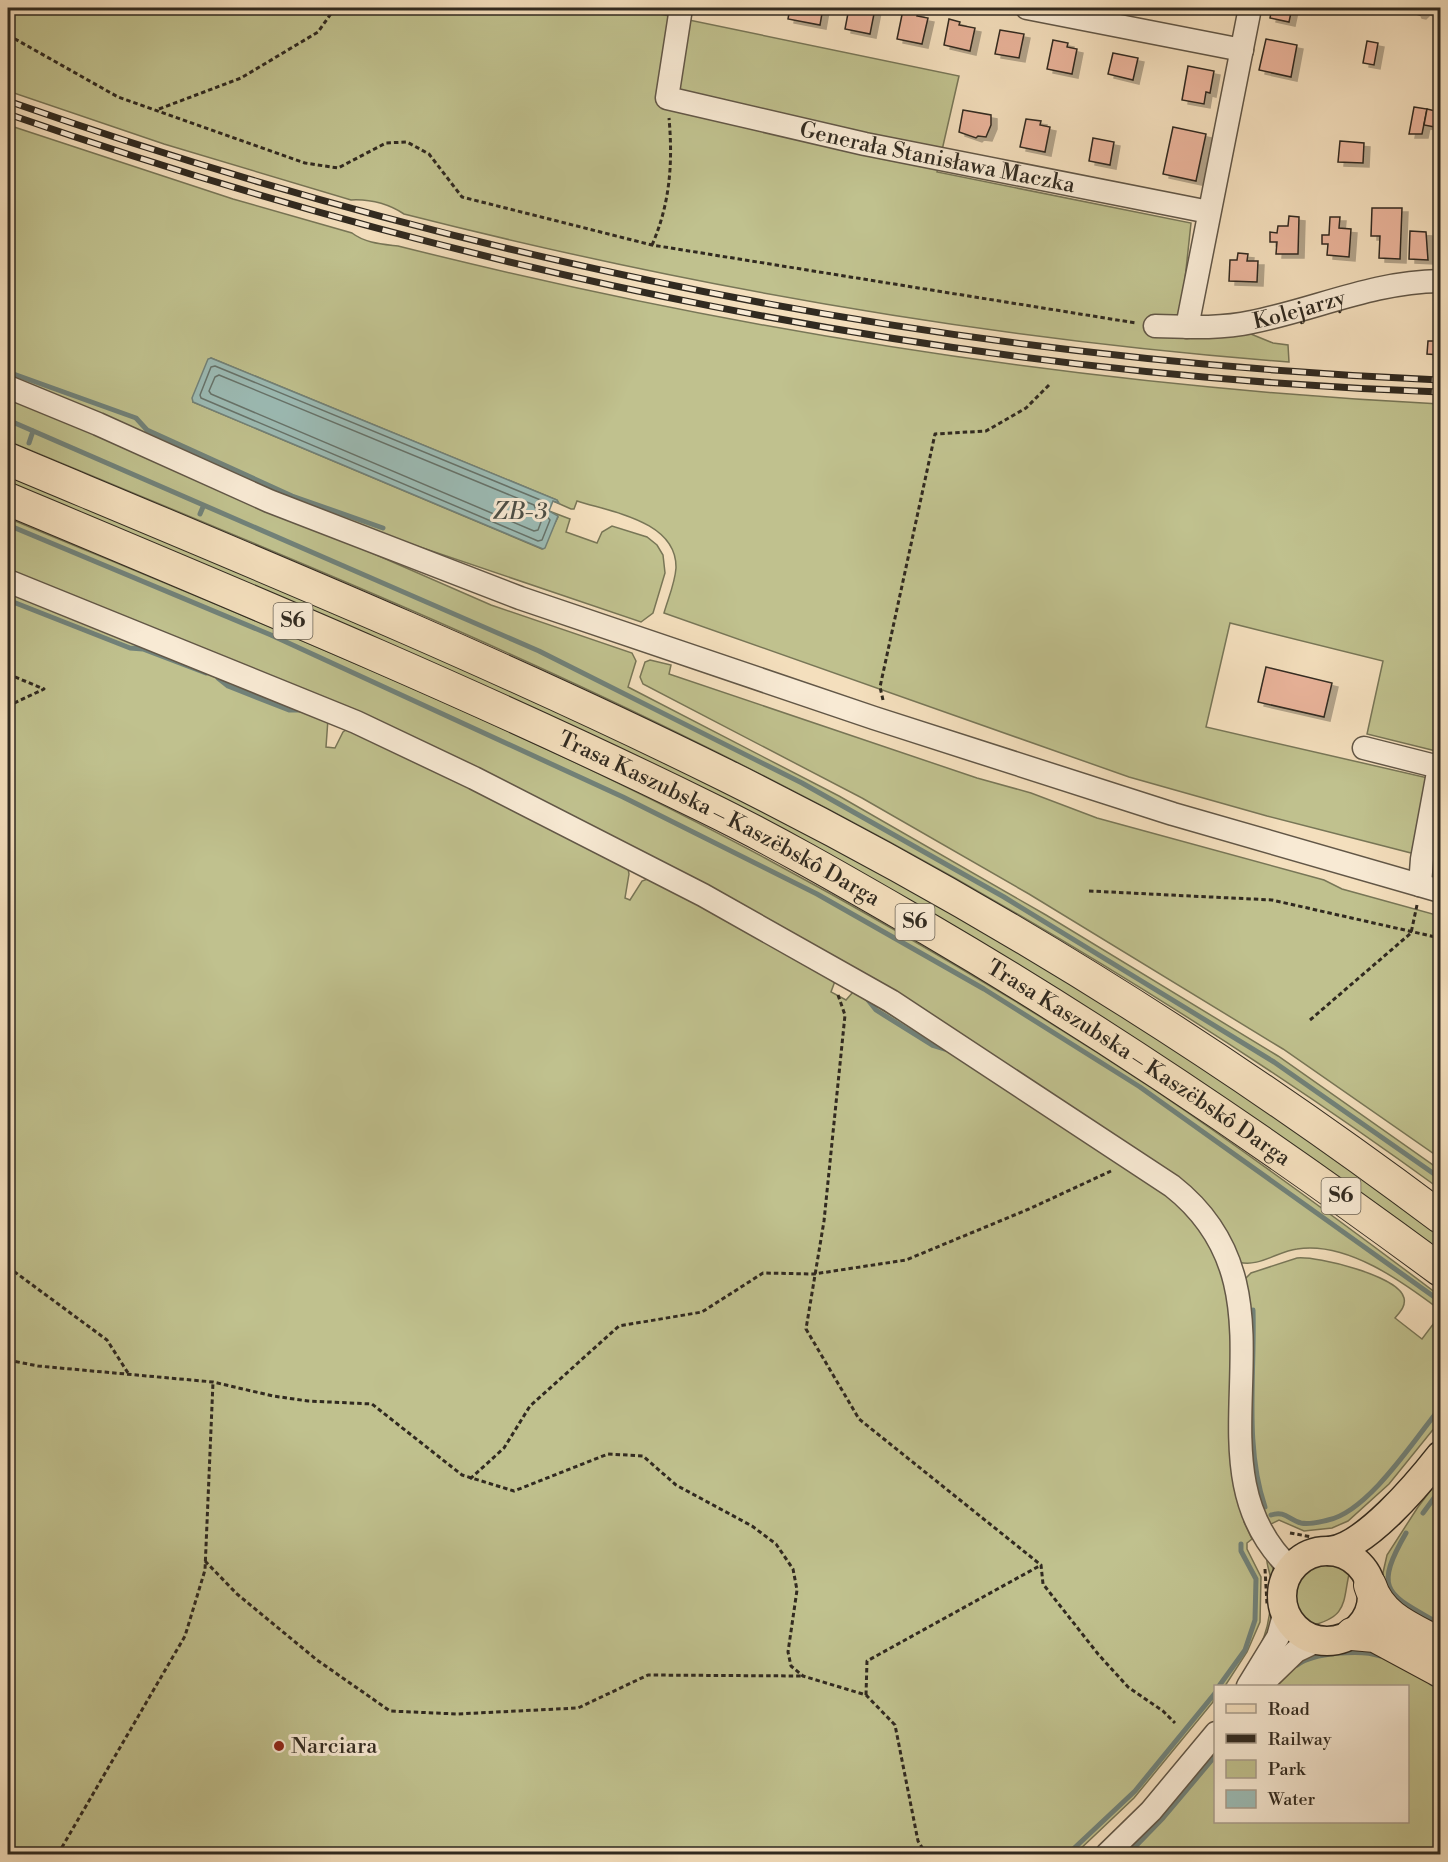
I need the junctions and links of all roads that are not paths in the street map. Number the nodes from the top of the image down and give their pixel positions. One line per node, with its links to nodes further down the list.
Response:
1 (681, 8): 5 (street, Generała Stanisława Maczka)
2 (1027, 8): 4 (street)
3 (1250, 8): 4 (street)
4 (1242, 50): 5 (street)
5 (1209, 212): 8 (street)
6 (1440, 281): 8 (street, Kolejarzy)
7 (1155, 326): 8 (street, Kolejarzy)
8 (1187, 327)
9 (8, 387): 14 (street)
10 (8, 459): 15 (highway, Trasa Kaszubska – Kaszëbskô Darga / S6)
11 (8, 499): 16 (highway, Trasa Kaszubska – Kaszëbskô Darga / S6)
12 (8, 581): 20 (street)
13 (1364, 747): 14 (street)
14 (1430, 888)
15 (1440, 1217)
16 (1440, 1270)
17 (1440, 1456): 18 (main road)
18 (1408, 1496): 19 (main road); 21 (main road)
19 (1325, 1544): 20 (main road); 21 (main road)
20 (1277, 1567): 22 (main road)
21 (1369, 1582): 23 (main road); 25 (highway)
22 (1276, 1610): 24 (main road); 27 (street)
23 (1352, 1634): 24 (main road); 26 (highway)
24 (1319, 1640): 28 (street)
25 (1440, 1644)
26 (1440, 1671)
27 (1249, 1685)
28 (1261, 1685)
29 (1214, 1734): 30 (street)
30 (1107, 1854)

